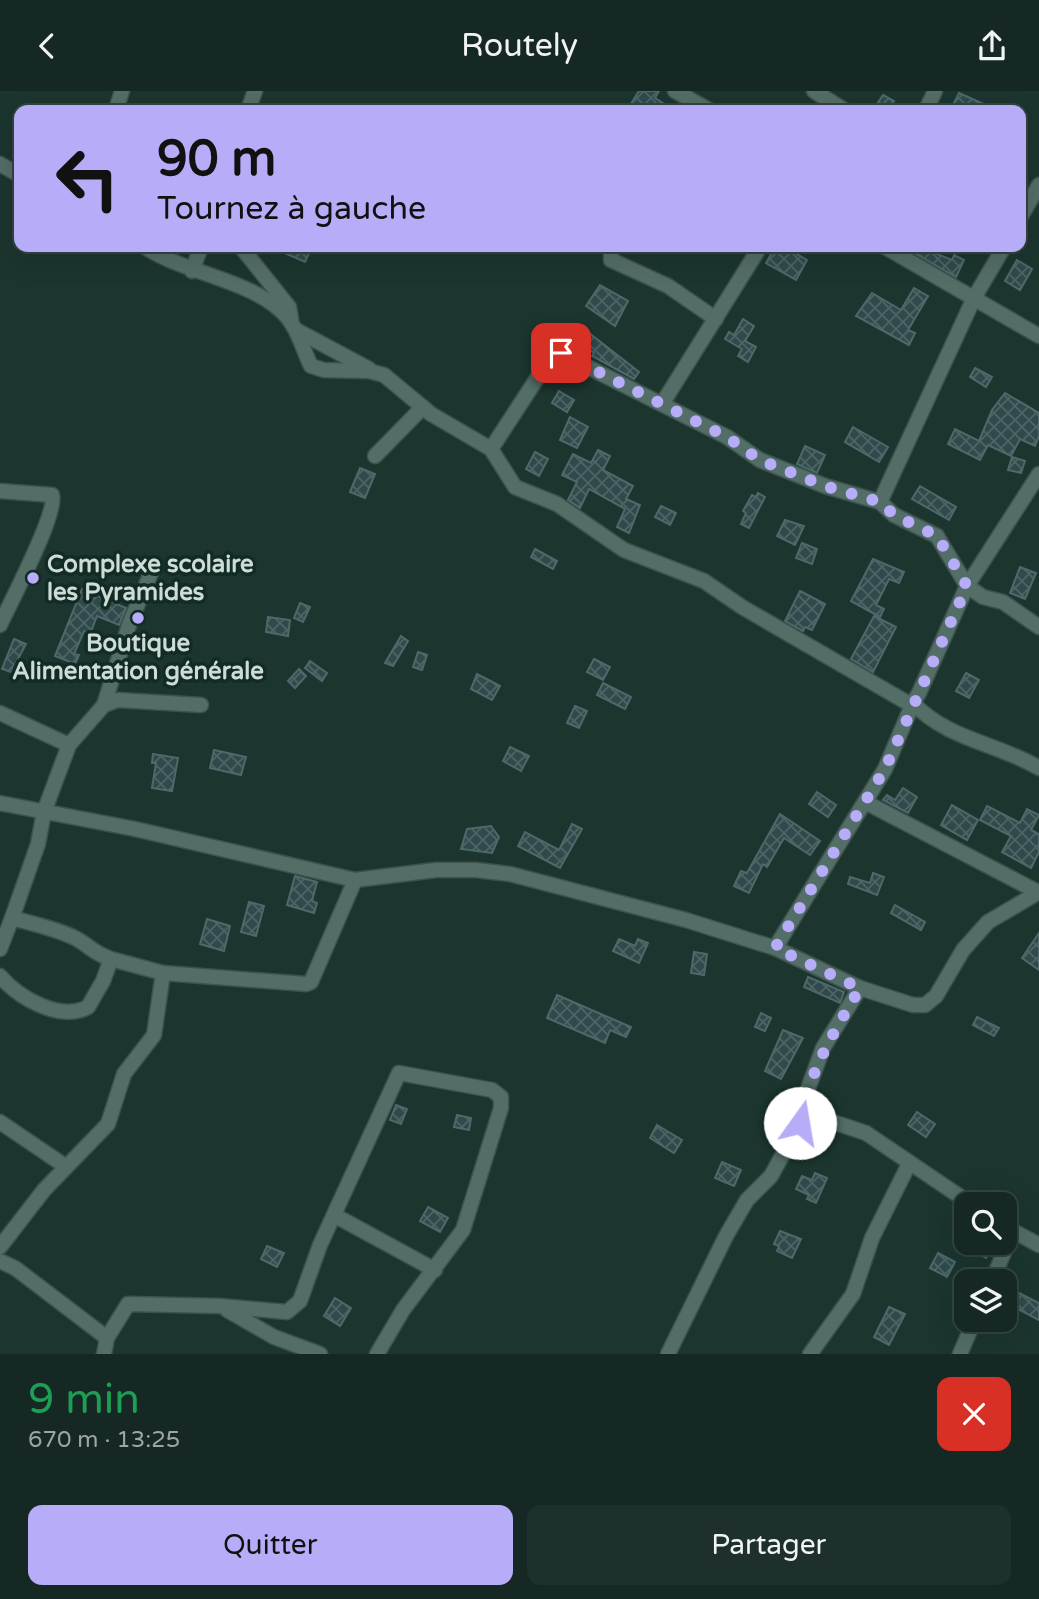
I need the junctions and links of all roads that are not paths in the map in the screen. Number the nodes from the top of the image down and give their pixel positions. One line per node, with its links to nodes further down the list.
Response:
1 (675, 91): 3 (street)
2 (814, 91): 4 (street)
3 (702, 104)
4 (836, 105)
5 (1039, 185): 6 (street)
6 (1026, 208)
7 (155, 252): 14 (street)
8 (199, 252): 14 (street)
9 (244, 252): 17 (street)
10 (611, 252): 16 (street)
11 (757, 252): 16 (street)
12 (895, 252): 15 (street)
13 (1001, 252): 15 (street)
14 (192, 271): 17 (street)
15 (974, 298): 18 (street); 26 (street)
16 (716, 319): 20 (street)
17 (294, 327): 19 (street); 19 (street)
18 (1039, 336)
19 (377, 373): 21 (street)
20 (662, 404): 22 (street); 26 (street)
21 (423, 407): 22 (street); 23 (street)
22 (491, 449): 31 (street)
23 (375, 456)
24 (1039, 474): 28 (street)
25 (0, 491): 29 (street)
26 (880, 502): 28 (street)
27 (155, 566): 32 (street)
28 (967, 586): 30 (street); 31 (street)
29 (0, 625)
30 (1039, 627)
31 (913, 703): 36 (street); 37 (street)
32 (104, 705): 33 (street); 35 (street)
33 (201, 705)
34 (0, 713): 35 (street)
35 (69, 745): 39 (street)
36 (1039, 768)
37 (864, 802): 41 (street); 43 (street)
38 (0, 803): 39 (street)
39 (44, 812): 40 (street); 42 (street)
40 (355, 880): 43 (street); 46 (street)
41 (1039, 892): 48 (street)
42 (12, 918): 44 (street); 45 (street)
43 (775, 948): 48 (street)
44 (0, 949)
45 (111, 958): 46 (street); 47 (street)
46 (163, 973): 52 (street)
47 (0, 976)
48 (860, 988): 49 (street)
49 (805, 1097): 51 (street); 66 (street)
50 (0, 1122): 52 (street)
51 (909, 1164): 53 (street); 67 (street)
52 (65, 1166): 57 (street)
53 (954, 1193)
54 (334, 1216): 59 (street); 59 (street); 60 (street)
55 (1017, 1233): 56 (street)
56 (1039, 1245)
57 (0, 1247)
58 (0, 1261): 62 (street)
59 (435, 1270): 65 (street)
60 (220, 1306): 62 (street); 64 (street)
61 (969, 1332): 68 (street)
62 (107, 1338): 63 (street)
63 (104, 1354)
64 (320, 1354)
65 (377, 1354)
66 (668, 1354)
67 (810, 1354)
68 (960, 1354)

